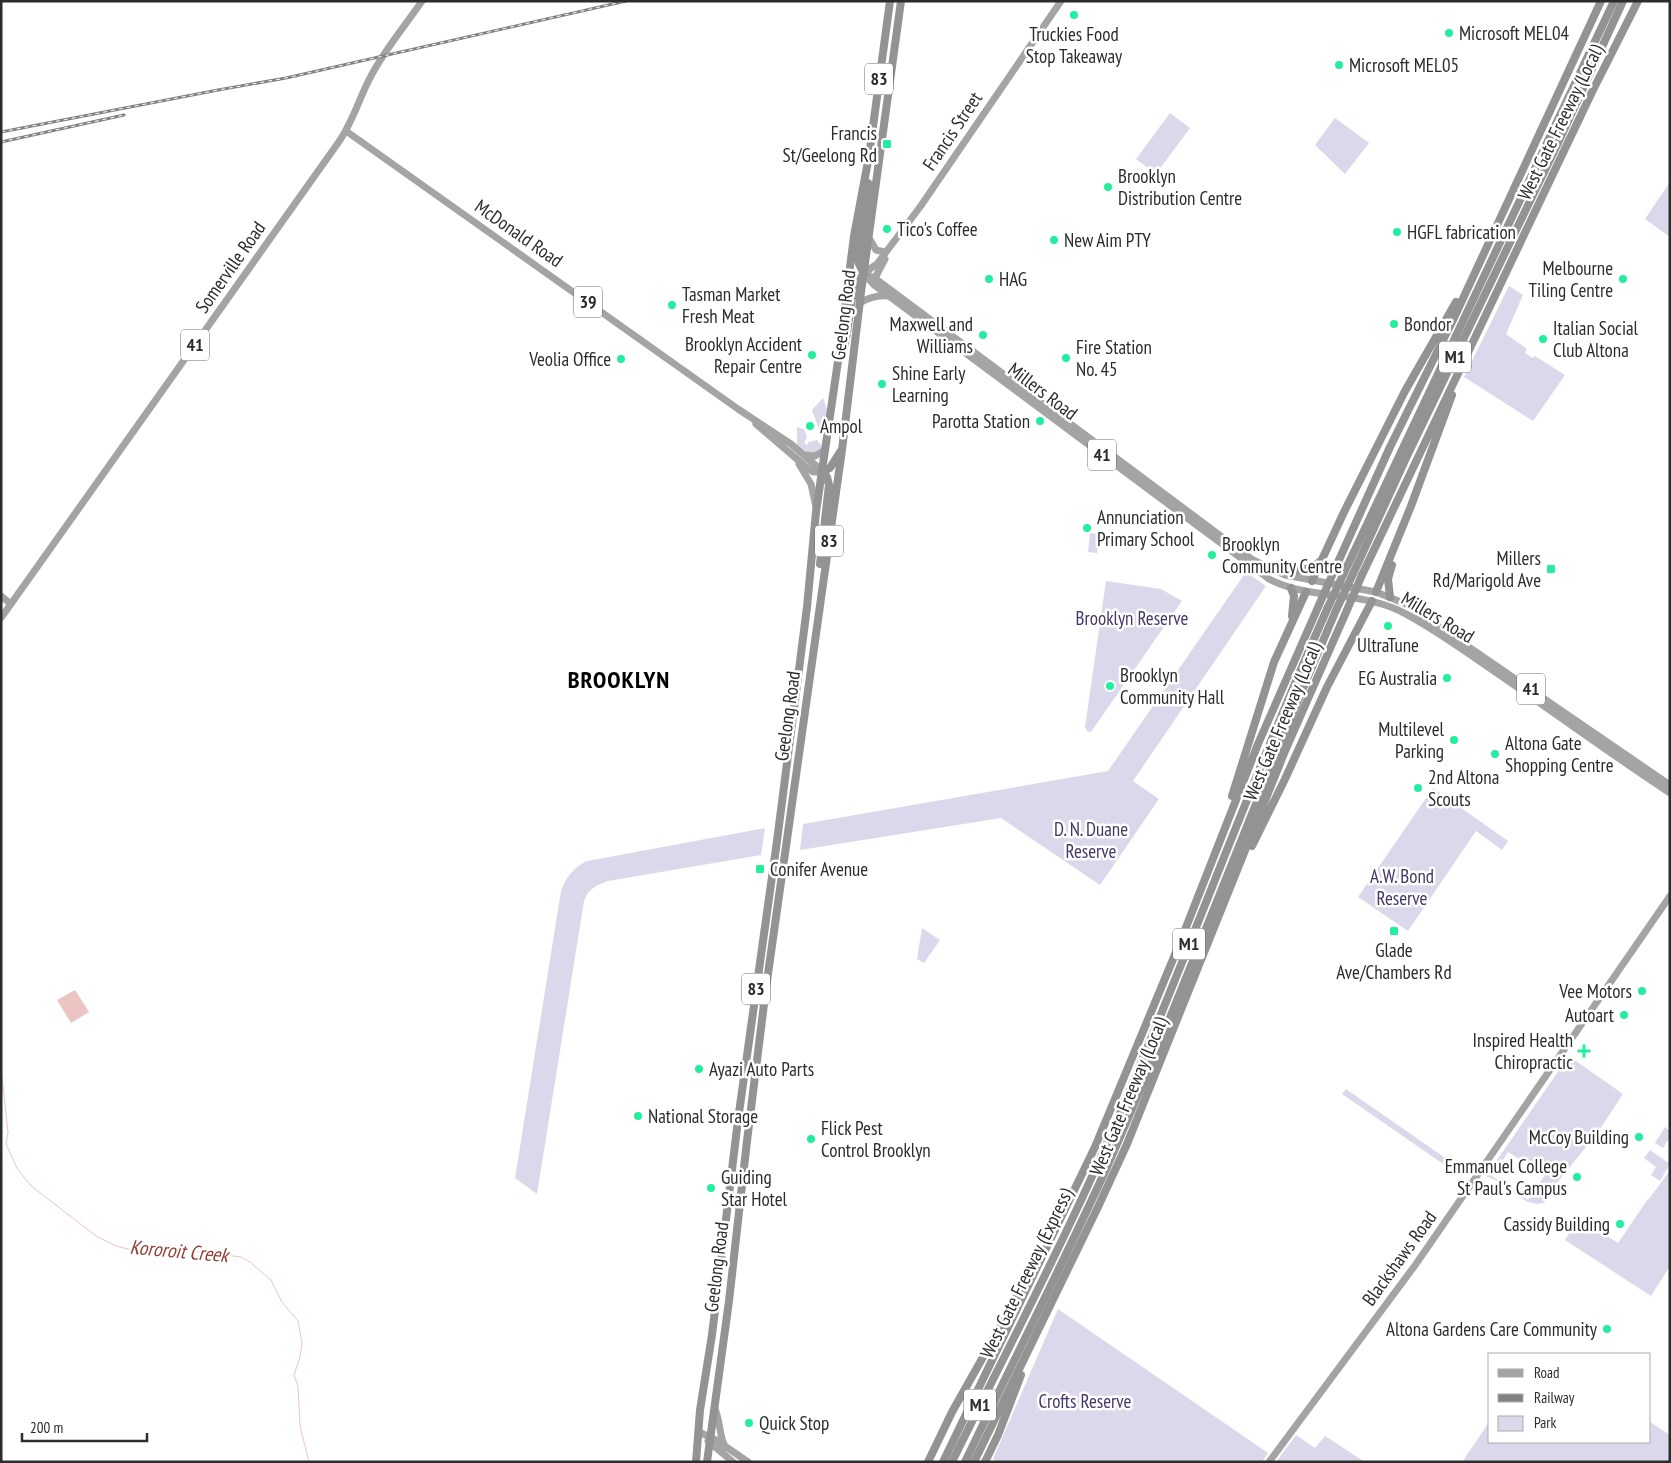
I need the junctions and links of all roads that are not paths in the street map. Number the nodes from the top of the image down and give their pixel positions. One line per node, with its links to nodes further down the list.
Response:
1 (422, 1): 9 (main road, Somerville Road)
2 (890, 1): 10 (highway, Geelong Road / 83)
3 (901, 1): 11 (highway, Geelong Road / 83)
4 (1061, 1): 12 (main road, Francis Street)
5 (1601, 1): 13 (highway, West Gate Freeway (Local) / M1)
6 (1614, 1): 66 (highway, West Gate Freeway (Express) / M1, bridge)
7 (1623, 1): 67 (highway, West Gate Freeway (Express) / M1, bridge)
8 (1636, 1): 19 (highway, West Gate Freeway (Local) / M1)
9 (346, 131): 21 (main road, McDonald Road / 39); 41 (main road, Somerville Road / 41)
10 (869, 156): 15 (highway); 20 (highway, Geelong Road / 83)
11 (869, 238): 14 (main road); 15 (highway, Geelong Road / 83)
12 (893, 244): 14 (main road); 16 (main road)
13 (1487, 246): 31 (highway); 49 (highway, West Gate Freeway (Local) / M1, bridge)
14 (885, 252): 15 (main road)
15 (864, 274): 16 (main road, Millers Road / 41); 17 (main road, Millers Road); 18 (highway, Geelong Road / 83); 20 (highway)
16 (874, 278): 17 (main road, Millers Road / 41)
17 (891, 294): 18 (main road); 32 (main road, Millers Road / 41); 35 (main road, Millers Road / 41)
18 (860, 303): 24 (highway, Geelong Road)
19 (1468, 353): 29 (highway); 51 (highway, West Gate Freeway (Local) / M1, bridge)
20 (838, 361): 23 (highway, Geelong Road)
21 (747, 415): 22 (main road, McDonald Road / 39); 25 (main road, McDonald Road / 39)
22 (791, 444): 25 (main road); 26 (main road, McDonald Road / 39)
23 (825, 450): 26 (main road); 28 (highway, Geelong Road / 83)
24 (842, 450): 28 (highway); 33 (highway, Geelong Road / 83)
25 (786, 451): 27 (main road, McDonald Road / 39)
26 (803, 454): 28 (main road, McDonald Road / 39)
27 (796, 460): 28 (main road, McDonald Road / 39); 30 (main road, 39)
28 (823, 472): 30 (highway, Geelong Road / 83); 33 (highway)
29 (1411, 506): 37 (highway); 39 (highway)
30 (816, 512): 44 (highway, Geelong Road / 83)
31 (1324, 559): 32 (highway); 34 (highway)
32 (1262, 565): 34 (main road, Millers Road / 41)
33 (823, 581): 45 (highway, Geelong Road / 83)
34 (1312, 581): 36 (main road); 37 (main road, Millers Road / 41)
35 (1291, 588): 36 (main road, Millers Road / 41); 43 (highway)
36 (1306, 592): 40 (main road, Millers Road / 41); 43 (highway)
37 (1376, 592): 39 (main road, Millers Road / 41); 40 (main road)
38 (1, 596): 41 (main road)
39 (1390, 597): 46 (main road, Millers Road / 41)
40 (1372, 601): 46 (main road, Millers Road / 41); 51 (highway)
41 (11, 604): 42 (main road, Somerville Road)
42 (1, 618)
43 (1291, 623): 49 (highway)
44 (804, 631): 45 (highway); 52 (highway, Geelong Road / 83)
45 (815, 631): 53 (highway, Geelong Road / 83)
46 (1482, 660): 47 (main road, Millers Road / 41); 48 (main road, Millers Road / 41)
47 (1670, 784)
48 (1670, 793)
49 (1216, 851): 54 (highway, West Gate Freeway (Local) / M1)
50 (1670, 896): 70 (main road, Blackshaws Road)
51 (1199, 967): 55 (highway, West Gate Freeway (Local) / M1)
52 (737, 1124): 53 (highway); 57 (highway, Geelong Road / 83)
53 (749, 1124): 56 (highway, Geelong Road / 83)
54 (1084, 1172): 64 (highway); 65 (highway, West Gate Freeway (Local) / M1)
55 (1030, 1347): 68 (highway, West Gate Freeway (Local) / M1); 69 (highway)
56 (715, 1409): 58 (highway, Geelong Road / 83); 59 (main road)
57 (698, 1432): 58 (main road); 60 (highway, 83)
58 (710, 1440): 59 (main road); 61 (highway, 83); 62 (main road)
59 (725, 1446): 63 (main road)
60 (696, 1462)
61 (708, 1462)
62 (733, 1462)
63 (748, 1462)
64 (928, 1462)
65 (942, 1462)
66 (952, 1462)
67 (965, 1462)
68 (974, 1462)
69 (984, 1462)
70 (1268, 1462)

